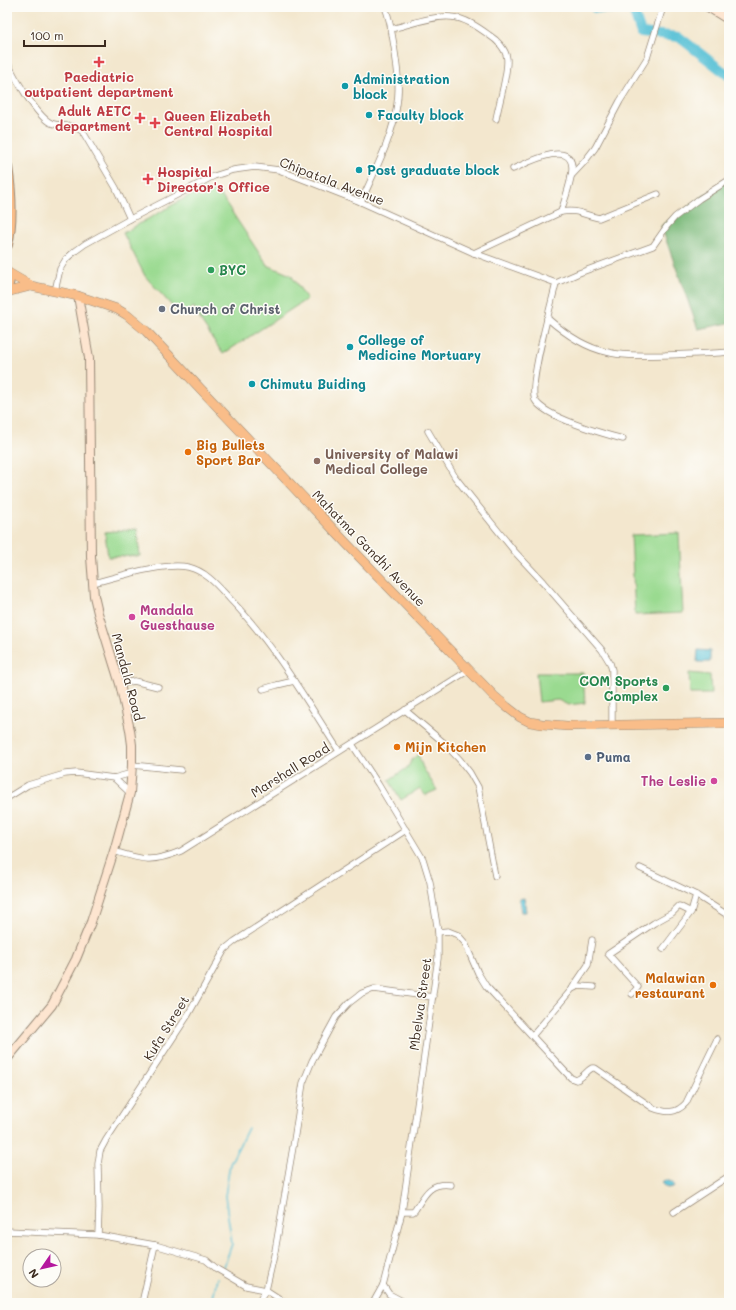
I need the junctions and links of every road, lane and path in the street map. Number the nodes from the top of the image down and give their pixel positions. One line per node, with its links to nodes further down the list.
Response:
1 (385, 7): 7 (street)
2 (663, 7): 12 (street)
3 (708, 7): 6 (street)
4 (725, 7): 5 (street)
5 (729, 8)
6 (729, 20)
7 (391, 29): 9 (street); 15 (street)
8 (7, 62): 17 (street)
9 (496, 119)
10 (7, 167): 18 (highway)
11 (513, 169): 12 (street)
12 (571, 176): 16 (street)
13 (729, 180): 21 (street)
14 (658, 194): 16 (street)
15 (361, 202): 17 (street, Chipatala Avenue); 19 (street, Chipatala Avenue)
16 (561, 212): 19 (street)
17 (130, 219): 24 (street, Chipatala Avenue)
18 (7, 245)
19 (474, 253): 21 (street, Chipatala Avenue)
20 (7, 272): 22 (main road, Mahatma Gandhi Avenue); 23 (highway)
21 (556, 283): 27 (street)
22 (31, 286): 24 (main road, Mahatma Gandhi Avenue); 25 (main road, Mahatma Gandhi Avenue)
23 (7, 288)
24 (54, 291): 26 (main road, Mahatma Gandhi Avenue)
25 (7, 292)
26 (78, 296): 31 (street, Mandala Road); 32 (main road, Mahatma Gandhi Avenue)
27 (547, 318): 28 (street); 30 (street)
28 (729, 352)
29 (428, 431): 39 (street)
30 (623, 439)
31 (93, 583): 33 (street); 34 (street, Mandala Road)
32 (469, 670): 37 (street, Marshall Road); 39 (main road, Mahatma Gandhi Avenue)
33 (294, 681): 36 (street); 41 (street)
34 (120, 684): 35 (street); 42 (street, Mandala Road)
35 (158, 687)
36 (263, 689)
37 (405, 710): 40 (street, Marshall Road); 50 (street)
38 (729, 723): 39 (main road, Mahatma Gandhi Avenue)
39 (612, 725)
40 (352, 744): 41 (street, Marshall Road); 47 (street, Mbelwa Street)
41 (339, 752): 48 (street, Marshall Road)
42 (132, 769): 43 (street); 44 (street); 45 (street, Mandala Road)
43 (182, 770)
44 (114, 778): 45 (street); 46 (street)
45 (130, 793): 48 (street, Mandala Road)
46 (7, 798)
47 (406, 830): 54 (street, Mbelwa Street); 69 (street, Kufa Street)
48 (114, 851): 63 (street, Mandala Road)
49 (640, 868): 51 (street)
50 (495, 876)
51 (696, 895): 52 (street); 53 (street)
52 (691, 912): 56 (street); 59 (street)
53 (729, 916)
54 (438, 932): 60 (street, Mbelwa Street); 61 (street)
55 (592, 940): 58 (street)
56 (663, 949)
57 (594, 988): 58 (street)
58 (572, 989): 61 (street)
59 (632, 994)
60 (433, 997): 66 (street, Mbelwa Street); 72 (street)
61 (533, 1035): 62 (street)
62 (717, 1039)
63 (7, 1059)
64 (729, 1176): 67 (street)
65 (452, 1185): 66 (street)
66 (402, 1212): 71 (street, Mbelwa Street)
67 (674, 1212)
68 (7, 1231): 69 (street)
69 (98, 1235): 70 (street)
70 (155, 1245): 72 (street); 73 (street)
71 (383, 1285): 76 (street, Mbelwa Street); 77 (street)
72 (266, 1290): 74 (street); 75 (street)
73 (142, 1303)
74 (258, 1303)
75 (286, 1303)
76 (373, 1303)
77 (406, 1303)

